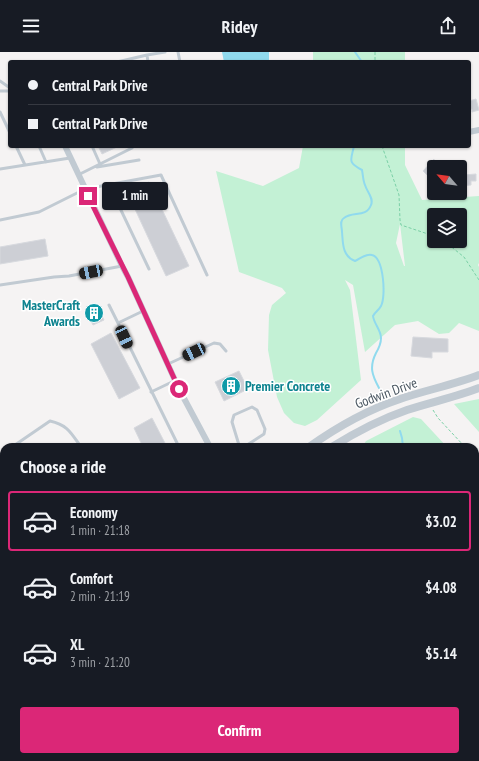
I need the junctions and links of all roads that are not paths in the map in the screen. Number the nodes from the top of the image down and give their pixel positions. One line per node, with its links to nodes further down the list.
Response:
1 (165, 52): 2 (lane)
2 (147, 55): 3 (lane); 4 (lane)
3 (126, 60)
4 (148, 60)
5 (0, 112): 6 (lane)
6 (8, 129)
7 (17, 148): 16 (lane)
8 (40, 148): 14 (lane)
9 (66, 148): 12 (street)
10 (93, 148): 15 (lane)
11 (132, 148): 15 (lane)
12 (70, 158): 14 (lane); 19 (street)
13 (138, 160): 17 (lane)
14 (46, 162): 16 (lane)
15 (100, 164): 17 (lane)
16 (25, 165): 18 (lane)
17 (93, 168): 19 (lane)
18 (0, 169)
19 (78, 175): 21 (street)
20 (109, 185): 21 (lane); 24 (lane); 25 (lane)
21 (85, 189): 22 (lane); 23 (street)
22 (0, 220)
23 (122, 266): 26 (lane); 28 (street)
24 (149, 269)
25 (207, 275)
26 (0, 285)
27 (109, 305): 29 (lane)
28 (143, 311): 29 (lane); 31 (street)
29 (118, 323): 35 (lane)
30 (226, 351): 31 (lane)
31 (168, 364): 33 (street)
32 (479, 375): 42 (street, Godwin Drive)
33 (175, 380): 35 (lane); 39 (street)
34 (479, 388): 43 (street, Godwin Drive)
35 (151, 392): 38 (lane)
36 (18, 443): 37 (lane)
37 (78, 443)
38 (177, 443)
39 (207, 443)
40 (237, 443): 41 (lane)
41 (250, 443)
42 (315, 443)
43 (339, 443)

